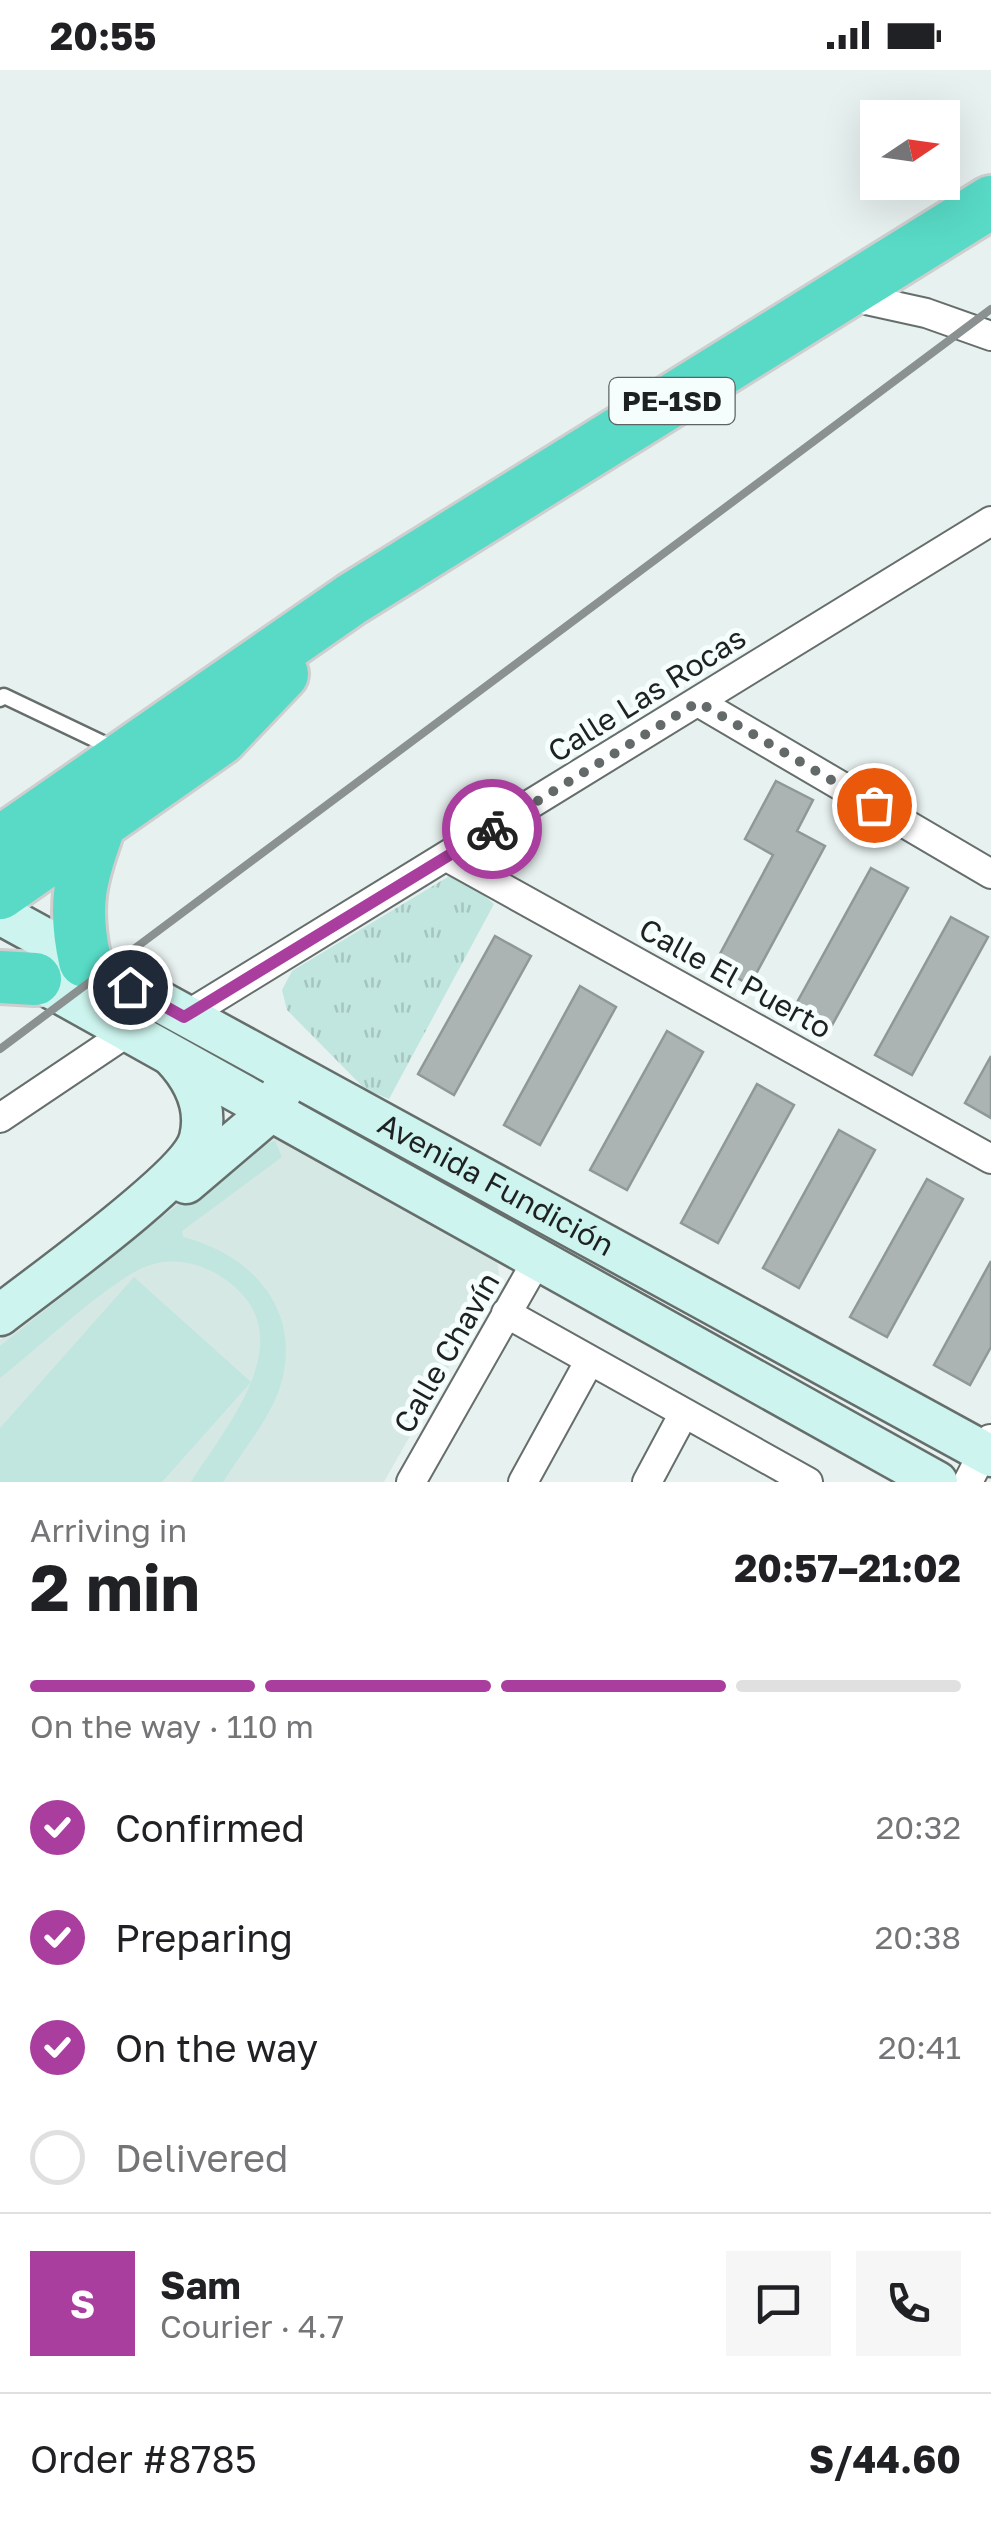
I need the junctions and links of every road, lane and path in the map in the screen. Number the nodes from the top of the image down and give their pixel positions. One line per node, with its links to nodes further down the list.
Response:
1 (991, 202): 2 (highway, PE-1SD)
2 (842, 294): 3 (street); 5 (highway, PE-1SD)
3 (991, 336)
4 (991, 522): 7 (street, Calle Las Rocas)
5 (352, 599): 8 (highway, PE-1SD); 9 (highway, PE-1SD)
6 (0, 700): 8 (lane)
7 (698, 702): 11 (street, Calle Las Rocas); 12 (street)
8 (127, 755): 10 (highway, PE-1SD)
9 (100, 823): 13 (highway, PE-1SD); 15 (highway)
10 (0, 843)
11 (447, 857): 17 (street, Calle Las Rocas); 20 (street, Calle El Puerto)
12 (991, 874)
13 (0, 893)
14 (0, 914): 15 (main road, Avenida Fundición)
15 (85, 960): 17 (main road, Avenida Fundición)
16 (18, 978): 17 (main road, Avenida Fundición)
17 (160, 1032): 18 (main road, Avenida Fundición); 19 (street, Calle Las Rocas); 21 (main road)
18 (281, 1092): 21 (main road); 22 (main road, Avenida Fundición); 27 (main road, Avenida Fundición)
19 (0, 1118)
20 (991, 1159)
21 (143, 1205): 24 (main road)
22 (539, 1257): 23 (street, Calle Chavín); 33 (main road, Avenida Fundición)
23 (506, 1313): 25 (street); 29 (street, Calle Chavín)
24 (0, 1314)
25 (590, 1360): 26 (street); 30 (street)
26 (684, 1413): 28 (street); 31 (street)
27 (984, 1457)
28 (774, 1474): 32 (street)
29 (411, 1482)
30 (523, 1482)
31 (646, 1482)
32 (808, 1482)
33 (937, 1482)

